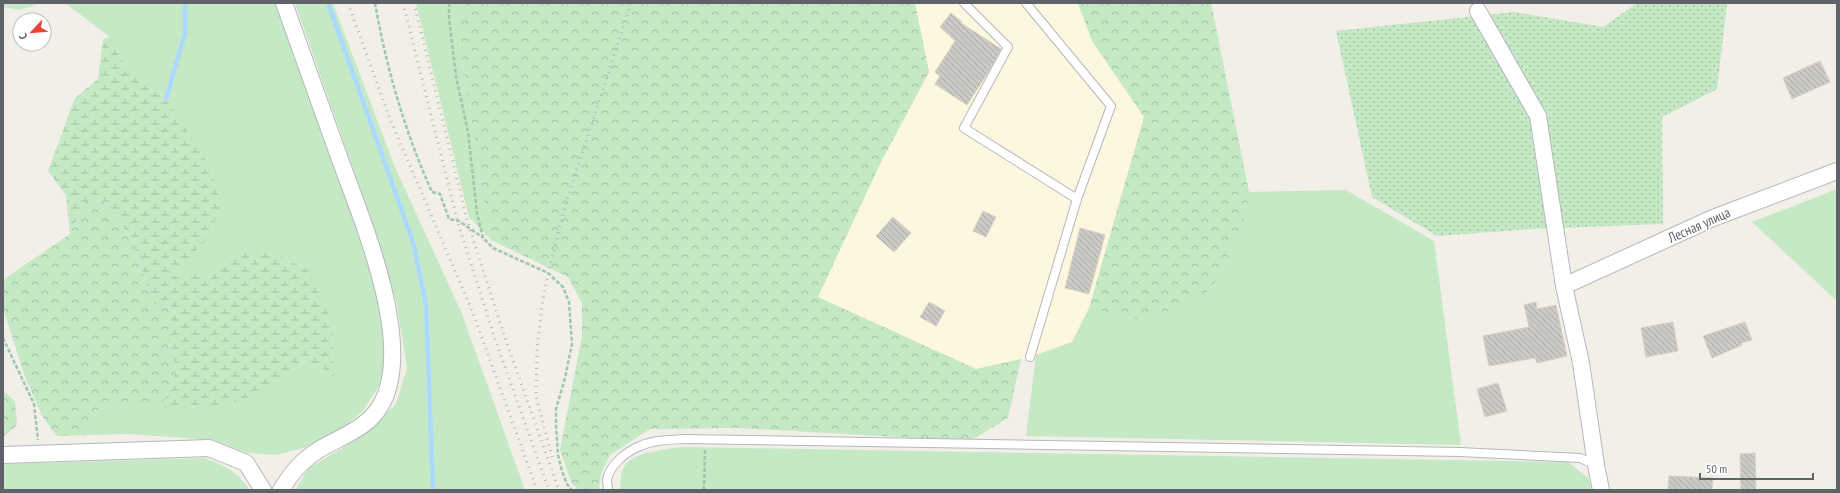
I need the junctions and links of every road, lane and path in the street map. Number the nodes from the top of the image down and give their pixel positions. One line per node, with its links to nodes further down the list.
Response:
1 (284, 3): 18 (street)
2 (374, 3): 9 (path)
3 (450, 3): 9 (path)
4 (964, 3): 8 (lane)
5 (1026, 3): 8 (lane)
6 (1478, 11): 10 (street)
7 (1837, 171): 10 (street, Лесная улица)
8 (1077, 199): 12 (lane)
9 (483, 238): 19 (path)
10 (1564, 286): 16 (street)
11 (3, 338): 14 (path)
12 (1030, 357)
13 (706, 439): 16 (lane); 20 (lane); 21 (path)
14 (40, 454): 15 (street); 17 (street)
15 (3, 455)
16 (1596, 465): 22 (street)
17 (263, 490)
18 (281, 490)
19 (572, 490)
20 (608, 490)
21 (704, 490)
22 (1601, 490)

